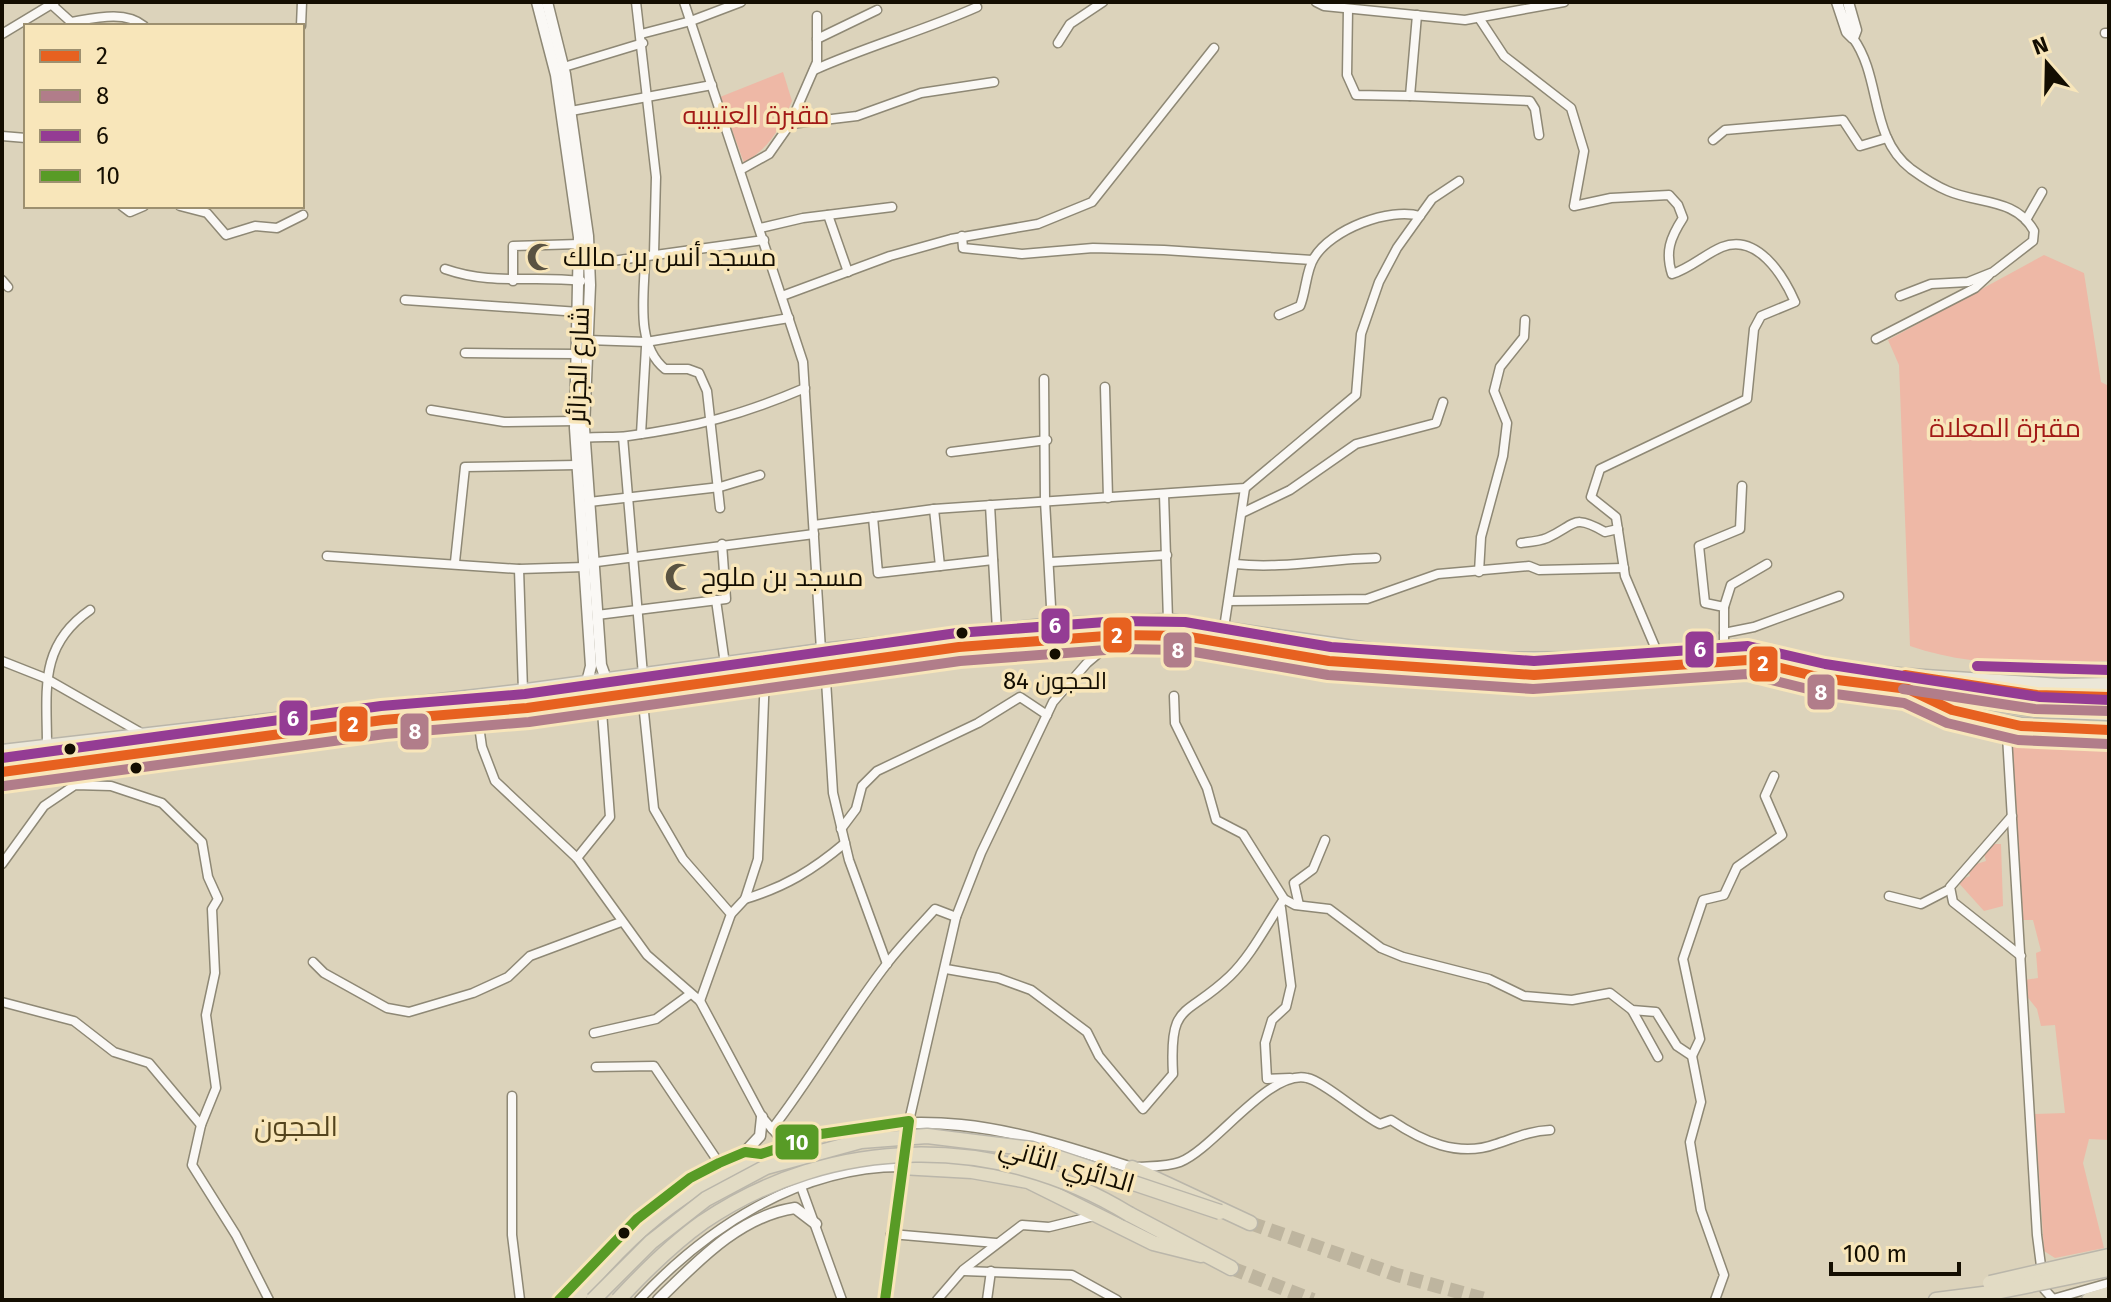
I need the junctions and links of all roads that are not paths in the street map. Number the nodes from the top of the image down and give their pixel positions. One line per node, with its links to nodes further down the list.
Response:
1 (302, 2): 22 (street)
2 (537, 2): 54 (street, شارع الجزائر)
3 (547, 2): 29 (street, شارع الجزائر)
4 (636, 2): 24 (street)
5 (684, 2): 19 (street)
6 (741, 2): 19 (street)
7 (1103, 2): 27 (street)
8 (1316, 2): 14 (street)
9 (1564, 2): 18 (street)
10 (1837, 2): 25 (street)
11 (1848, 2): 25 (street)
12 (53, 3): 20 (street); 23 (street)
13 (977, 7): 30 (street)
14 (1348, 9): 16 (street); 33 (street)
15 (877, 10): 26 (street)
16 (1417, 15): 18 (street); 33 (street)
17 (817, 16): 26 (street)
18 (1479, 18): 103 (street)
19 (691, 21): 24 (street); 32 (street)
20 (73, 24): 21 (street)
21 (142, 24)
22 (301, 24)
23 (2, 34)
24 (642, 38): 29 (street); 34 (street)
25 (1853, 38): 40 (street)
26 (817, 39): 30 (street)
27 (1058, 43)
28 (1214, 48): 52 (street)
29 (564, 67): 35 (street, شارع الجزائر)
30 (814, 70): 36 (street)
31 (994, 82): 36 (street)
32 (712, 85): 34 (street); 42 (street)
33 (1410, 96): 37 (street)
34 (648, 98): 35 (street); 55 (street)
35 (571, 111): 57 (street, شارع الجزائر)
36 (790, 124): 42 (street)
37 (1539, 135)
38 (2, 136): 39 (street)
39 (24, 138)
40 (1887, 138): 41 (street); 50 (street)
41 (1713, 140)
42 (742, 169): 51 (street)
43 (1459, 181): 49 (street)
44 (2042, 192): 50 (street)
45 (892, 207): 48 (street)
46 (188, 208): 47 (street)
47 (303, 215)
48 (828, 215): 51 (street); 59 (street)
49 (1420, 216): 56 (street); 91 (street)
50 (2026, 220): 60 (street)
51 (760, 228): 53 (street)
52 (962, 236): 56 (street); 59 (street)
53 (764, 240): 55 (street); 63 (street)
54 (579, 244): 61 (street); 62 (street, شارع الجزائر)
55 (649, 255): 57 (street); 72 (street)
56 (1312, 260): 67 (street)
57 (590, 264): 71 (street, شارع الجزائر)
58 (445, 269): 61 (street)
59 (848, 272): 63 (street)
60 (1993, 272): 64 (street); 70 (street)
61 (513, 281): 62 (street)
62 (581, 281): 66 (street, شارع الجزائر)
63 (782, 296): 68 (street)
64 (1900, 296)
65 (405, 300): 66 (street)
66 (579, 312): 74 (street, شارع الجزائر)
67 (1279, 315)
68 (789, 318): 72 (street); 77 (street)
69 (1525, 320): 119 (street)
70 (1876, 339)
71 (587, 340): 72 (street); 84 (street, شارع الجزائر)
72 (646, 342): 81 (street); 82 (street)
73 (465, 353): 74 (street)
74 (577, 354): 80 (street, شارع الجزائر)
75 (1044, 379): 85 (street)
76 (1105, 387): 94 (street)
77 (805, 388): 81 (street); 102 (street)
78 (1443, 402): 100 (street)
79 (431, 410): 80 (street)
80 (575, 421): 87 (street, شارع الجزائر)
81 (713, 422): 82 (street); 90 (street)
82 (641, 434): 83 (street)
83 (623, 437): 84 (street); 93 (street)
84 (585, 438): 96 (street, شارع الجزائر)
85 (1047, 440): 86 (street); 95 (street)
86 (951, 452)
87 (577, 465): 111 (street); 113 (street, شارع الجزائر)
88 (760, 475): 90 (street)
89 (1742, 486): 123 (street)
90 (720, 487): 93 (street); 98 (street)
91 (1245, 488): 92 (street); 100 (street)
92 (1164, 494): 94 (street); 106 (street)
93 (629, 496): 96 (street); 108 (street)
94 (1108, 498): 95 (street)
95 (1045, 501): 97 (street); 112 (street)
96 (589, 502): 113 (street, شارع الجزائر)
97 (990, 505): 99 (street); 110 (street)
98 (720, 508)
99 (934, 509): 101 (street); 116 (street)
100 (1242, 513): 114 (street)
101 (873, 517): 102 (street); 116 (street)
102 (814, 529): 105 (street); 134 (street)
103 (1618, 529): 104 (street); 117 (street)
104 (1521, 543)
105 (722, 544): 108 (street); 121 (street)
106 (1167, 555): 112 (street); 127 (street)
107 (327, 556): 111 (street)
108 (636, 557): 113 (street); 124 (street)
109 (1376, 558): 114 (street)
110 (993, 560): 116 (street); 130 (street)
111 (455, 562): 118 (street)
112 (1051, 562): 128 (street)
113 (587, 564): 118 (street); 126 (street, شارع الجزائر); 144 (street, شارع الجزائر)
114 (1235, 564): 122 (street)
115 (1767, 564): 123 (street)
116 (940, 566)
117 (1624, 568): 119 (street); 135 (street)
118 (519, 569): 147 (street)
119 (1479, 572): 122 (street)
120 (1839, 596): 131 (street)
121 (716, 600): 124 (street); 137 (street)
122 (1229, 601): 129 (street)
123 (1724, 607): 131 (street)
124 (640, 609): 126 (street); 140 (street)
125 (90, 610): 142 (street)
126 (597, 615): 143 (street, شارع الجزائر)
127 (1168, 620): 128 (main road); 129 (main road)
128 (1052, 624): 130 (main road)
129 (1224, 628): 135 (main road)
130 (997, 630): 134 (main road)
131 (1724, 633): 133 (street)
132 (1119, 635): 138 (main road); 146 (main road); 155 (street)
133 (1724, 647): 135 (main road); 141 (main road)
134 (821, 650): 137 (main road)
135 (1658, 654)
136 (2, 661): 142 (street)
137 (725, 664): 140 (main road)
138 (825, 664): 139 (main road); 165 (street)
139 (765, 673): 148 (main road); 172 (street)
140 (643, 675): 143 (main road)
141 (1910, 675): 145 (main road); 150 (main road)
142 (45, 678): 158 (street); 160 (street)
143 (606, 679): 144 (main road)
144 (587, 682): 147 (main road)
145 (2109, 684)
146 (1908, 689): 152 (main road); 154 (main road)
147 (523, 691): 158 (main road)
148 (642, 693): 151 (main road); 175 (street)
149 (1174, 696): 173 (street)
150 (2109, 697)
151 (601, 698): 153 (main road); 168 (street)
152 (1952, 710): 156 (main road); 159 (street)
153 (477, 712): 162 (main road); 168 (street)
154 (2109, 714)
155 (1047, 715): 165 (street); 176 (street)
156 (2021, 726): 157 (main road); 159 (street)
157 (2109, 730)
158 (144, 734): 160 (main road)
159 (2007, 736): 164 (street)
160 (47, 746): 161 (main road)
161 (2, 751)
162 (2, 772)
163 (1774, 776): 187 (street)
164 (2012, 816): 170 (street); 178 (street)
165 (841, 829): 167 (street)
166 (1325, 840): 174 (street)
167 (845, 843): 172 (street); 180 (street)
168 (577, 858): 177 (street)
169 (2, 864): 194 (street)
170 (1950, 889): 171 (street); 178 (street)
171 (1889, 896)
172 (745, 899): 175 (street)
173 (1284, 899): 174 (street); 181 (street); 190 (street)
174 (1299, 905): 185 (street)
175 (731, 914): 183 (street)
176 (956, 917): 180 (street); 181 (street)
177 (621, 922): 179 (street); 182 (street)
178 (2021, 956): 218 (street)
179 (313, 962)
180 (887, 964): 195 (street)
181 (946, 969): 193 (street)
182 (689, 995): 183 (street); 186 (street)
183 (700, 1001): 192 (street)
184 (2, 1002): 194 (street)
185 (1632, 1010): 187 (street); 188 (street)
186 (594, 1033)
187 (1692, 1056): 234 (street)
188 (1658, 1057)
189 (596, 1067): 200 (street)
190 (1291, 1078): 196 (street); 201 (street)
191 (512, 1096): 222 (street)
192 (762, 1117): 195 (street); 198 (street)
193 (909, 1121): 197 (street); 202 (street); 203 (street)
194 (201, 1125): 221 (street)
195 (772, 1129): 197 (street)
196 (1550, 1130)
197 (786, 1145): 199 (street); 205 (street)
198 (745, 1152): 199 (street); 200 (street)
199 (761, 1154): 224 (highway)
200 (719, 1163): 223 (street)
201 (1166, 1164): 203 (street); 204 (street)
202 (901, 1167): 205 (street); 207 (highway); 210 (street)
203 (1132, 1168): 204 (highway)
204 (1164, 1181): 206 (highway)
205 (803, 1186): 209 (street); 227 (street)
206 (1220, 1212): 208 (highway, الدائري الثاني); 225 (highway, الدائري الثاني, bridge)
207 (1095, 1215): 211 (street); 212 (highway)
208 (1250, 1223)
209 (816, 1224): 228 (street); 229 (street)
210 (891, 1234): 211 (street); 230 (street)
211 (996, 1243): 216 (street)
212 (1201, 1255): 214 (highway, الدائري الثاني); 226 (highway, الدائري الثاني, bridge)
213 (2109, 1256): 219 (highway, bridge)
214 (1231, 1268)
215 (2109, 1269): 219 (highway, bridge)
216 (963, 1270): 217 (street); 231 (street)
217 (991, 1271): 232 (street); 233 (street)
218 (2109, 1283)
219 (1991, 1288): 235 (highway)
220 (2109, 1294): 236 (highway)
221 (269, 1300)
222 (520, 1300)
223 (559, 1300)
224 (575, 1300)
225 (593, 1300)
226 (618, 1300)
227 (639, 1300)
228 (658, 1300)
229 (842, 1300)
230 (885, 1300)
231 (937, 1300)
232 (987, 1300)
233 (1117, 1300)
234 (1715, 1300)
235 (1936, 1300)
236 (2089, 1300)

